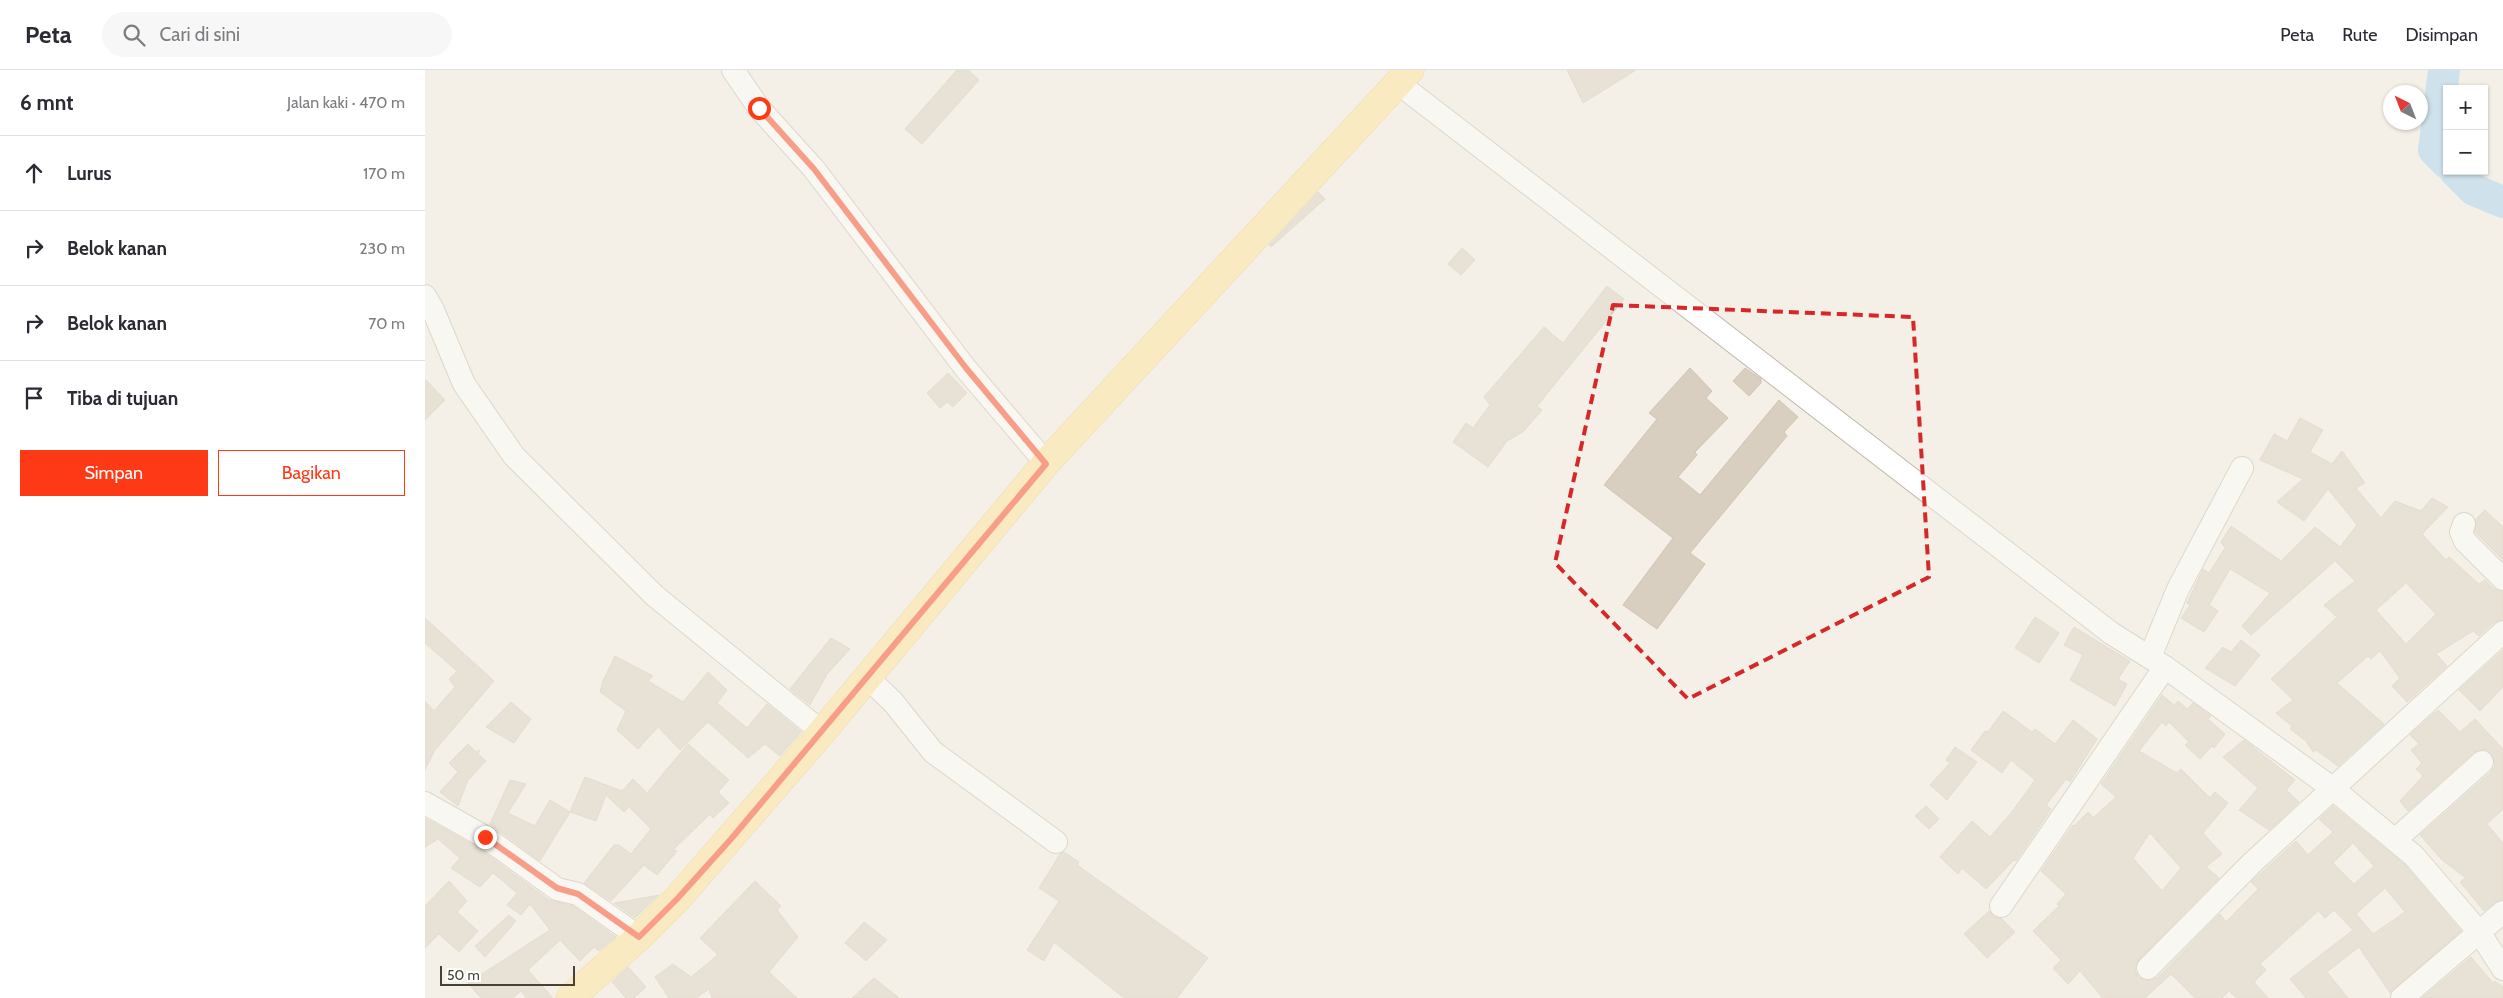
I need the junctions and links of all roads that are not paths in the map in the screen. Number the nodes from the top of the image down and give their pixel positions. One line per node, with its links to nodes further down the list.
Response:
1 (733, 70): 4 (street)
2 (1404, 77): 4 (main road); 9 (street)
3 (425, 296): 11 (street)
4 (1046, 464): 10 (main road)
5 (2242, 468): 9 (street)
6 (2464, 524): 7 (street)
7 (2503, 579)
8 (2503, 632): 13 (street)
9 (2158, 662): 13 (street); 17 (street)
10 (868, 678): 11 (main road); 16 (street)
11 (822, 732): 20 (main road)
12 (2482, 762): 15 (street)
13 (2332, 788): 15 (street); 21 (street)
14 (425, 804): 20 (street)
15 (2395, 840): 19 (street)
16 (1056, 842)
17 (2001, 906)
18 (2503, 912): 19 (street)
19 (2479, 932): 22 (street); 24 (street)
20 (639, 937): 23 (main road)
21 (2148, 968)
22 (2503, 969)
23 (570, 998)
24 (2402, 998)

